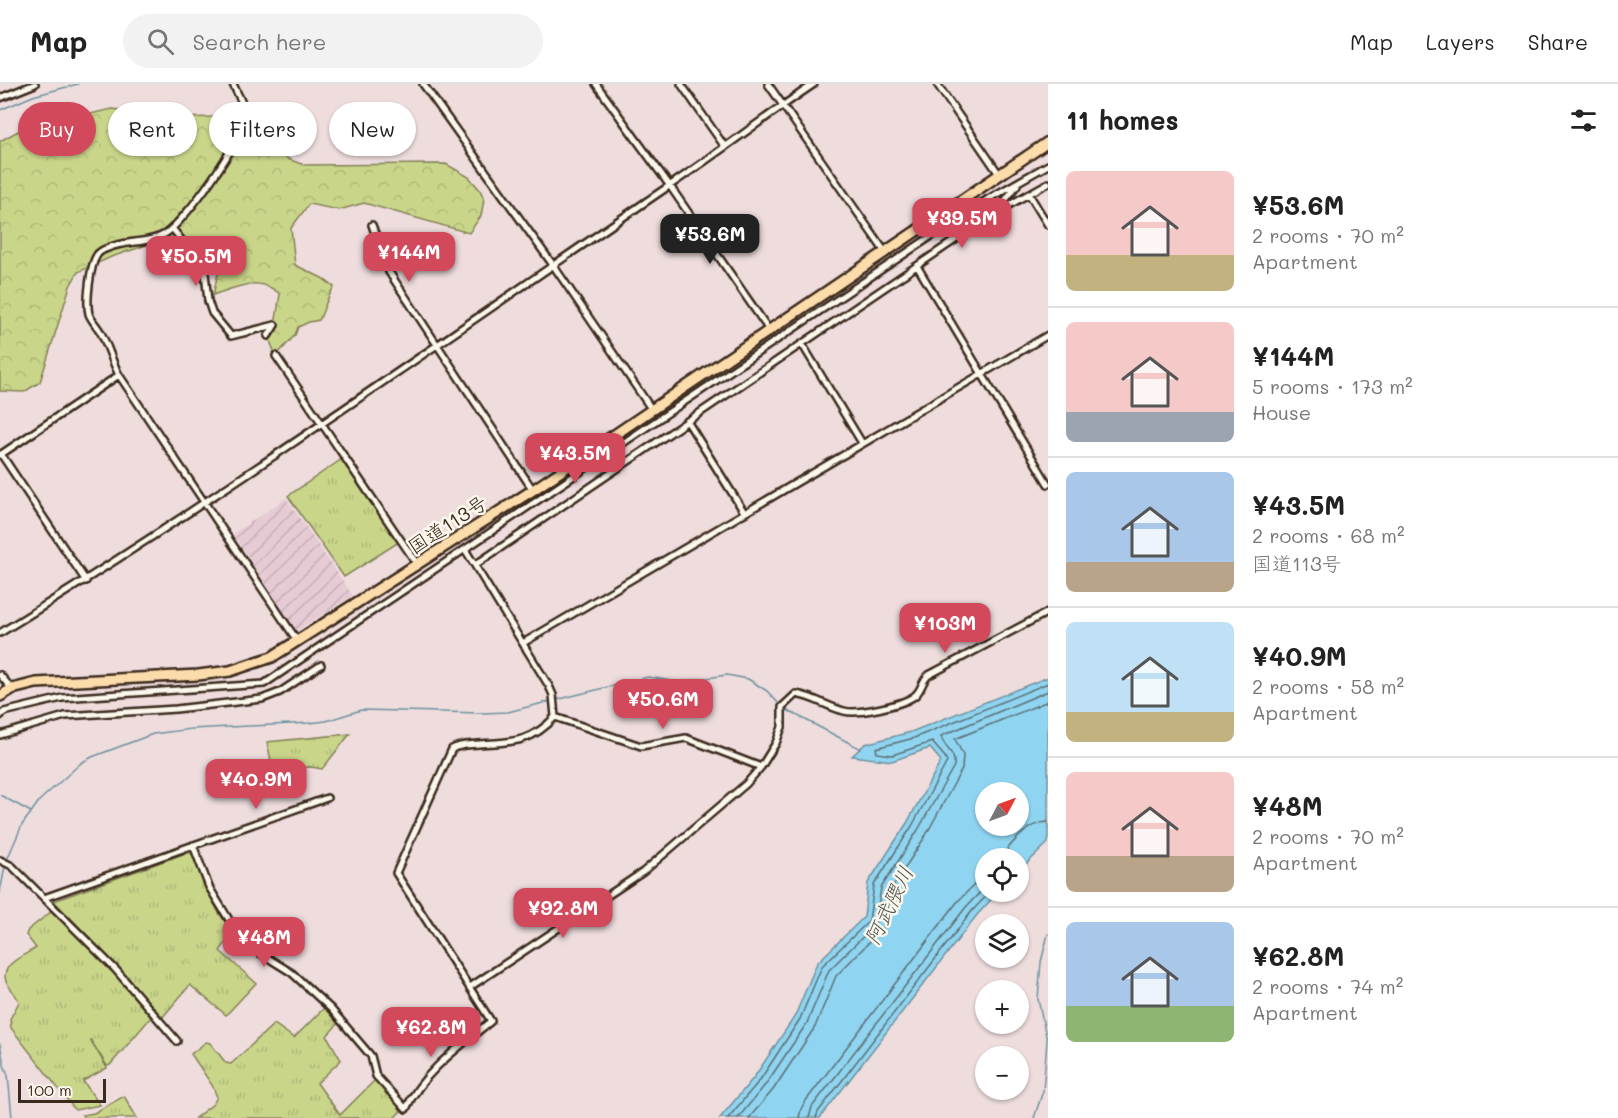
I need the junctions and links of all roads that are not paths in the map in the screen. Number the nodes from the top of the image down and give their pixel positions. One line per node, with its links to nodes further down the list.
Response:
1 (35, 84): 9 (street)
2 (233, 84): 22 (street)
3 (423, 84): 24 (street)
4 (596, 84): 17 (street)
5 (681, 84): 12 (street)
6 (768, 84): 10 (street)
7 (814, 84): 10 (street)
8 (937, 84): 14 (street)
9 (0, 98)
10 (782, 106): 12 (street); 23 (street)
11 (1048, 142): 14 (highway, 国道113号)
12 (725, 147): 17 (street)
13 (1048, 165): 15 (street)
14 (999, 174): 23 (highway, 国道113号)
15 (1020, 182): 19 (street); 43 (street)
16 (1048, 183): 18 (street)
17 (670, 186): 24 (street); 26 (street)
18 (1029, 194): 19 (street); 21 (street)
19 (995, 213): 25 (street)
20 (372, 225): 30 (street)
21 (1048, 225)
22 (172, 228): 28 (street); 33 (street)
23 (885, 252): 26 (highway, 国道113号)
24 (553, 265): 30 (street); 34 (street)
25 (917, 266): 29 (street); 32 (street)
26 (769, 331): 34 (highway, 国道113号)
27 (1048, 335): 32 (street)
28 (268, 336)
29 (802, 344): 35 (street); 37 (street)
30 (436, 345): 36 (street); 40 (street)
31 (276, 356): 36 (street)
32 (982, 374): 37 (street); 39 (street)
33 (119, 375): 38 (street); 41 (street)
34 (652, 410): 40 (highway, 国道113号)
35 (687, 422): 42 (street); 44 (street)
36 (321, 423): 41 (street); 45 (street)
37 (862, 443): 42 (street)
38 (0, 455): 46 (street)
39 (1048, 484)
40 (533, 490): 45 (highway, 国道113号)
41 (205, 502): 46 (street); 49 (street)
42 (744, 512): 50 (street)
43 (466, 551): 44 (street); 55 (street)
44 (475, 565): 50 (street)
45 (418, 566): 49 (highway, 国道113号)
46 (86, 581): 48 (street)
47 (1048, 612): 58 (street)
48 (0, 633)
49 (298, 642): 53 (highway, 国道113号)
50 (523, 643): 56 (street)
51 (321, 665): 57 (street)
52 (0, 675): 53 (street)
53 (12, 690): 54 (highway, 国道113号)
54 (0, 696)
55 (0, 716)
56 (555, 717): 58 (street); 63 (street)
57 (0, 735)
58 (761, 767): 63 (street)
59 (327, 798): 60 (street)
60 (193, 845): 62 (street); 63 (street)
61 (0, 860): 62 (street)
62 (44, 898): 64 (street)
63 (470, 987)
64 (177, 1041)

